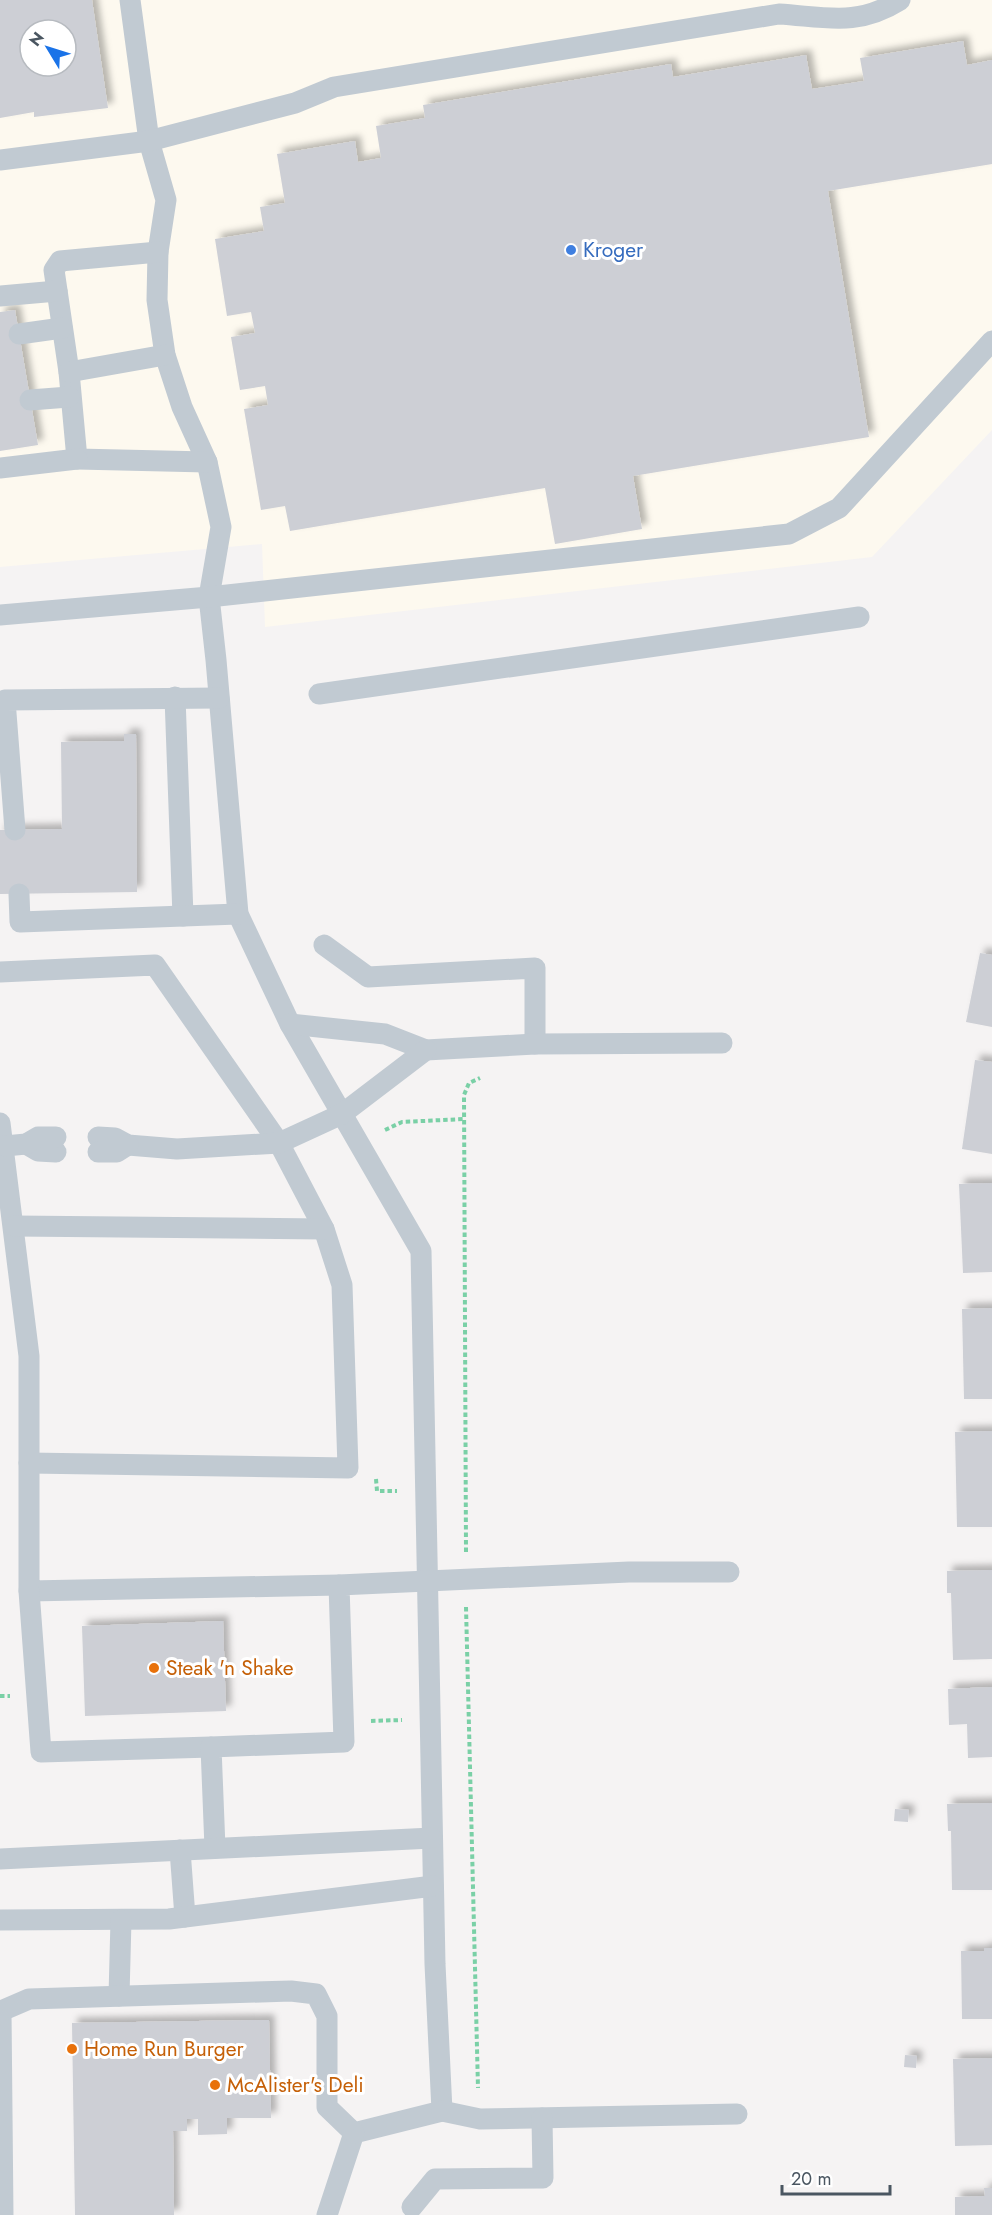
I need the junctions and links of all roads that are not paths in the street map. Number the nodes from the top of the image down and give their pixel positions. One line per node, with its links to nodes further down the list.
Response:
1 (130, 0): 4 (lane)
2 (900, 0): 3 (lane)
3 (788, 7): 4 (lane)
4 (149, 141): 5 (lane); 6 (lane)
5 (0, 159)
6 (158, 252): 7 (lane); 12 (lane)
7 (57, 291): 8 (lane); 9 (lane)
8 (0, 296)
9 (62, 328): 10 (lane); 13 (lane)
10 (19, 334)
11 (992, 341): 19 (lane)
12 (165, 355): 13 (lane); 17 (lane)
13 (69, 372): 14 (lane)
14 (69, 396): 15 (lane); 16 (lane)
15 (30, 400)
16 (77, 459): 17 (lane); 18 (lane)
17 (207, 462): 19 (lane)
18 (0, 468)
19 (208, 597): 20 (lane); 24 (lane)
20 (0, 615)
21 (859, 617): 22 (lane)
22 (320, 694)
23 (175, 697): 24 (lane); 25 (lane); 28 (lane)
24 (219, 698): 27 (lane)
25 (15, 830)
26 (19, 894): 28 (lane)
27 (237, 914): 28 (lane); 31 (lane)
28 (183, 916)
29 (324, 945): 33 (lane)
30 (0, 972): 37 (lane)
31 (290, 1024): 34 (lane); 35 (lane)
32 (722, 1043): 33 (lane)
33 (535, 1044): 34 (lane)
34 (426, 1050): 35 (lane)
35 (342, 1114): 37 (lane); 45 (lane)
36 (0, 1124): 40 (lane)
37 (279, 1143): 39 (lane); 42 (lane)
38 (56, 1144): 40 (lane)
39 (98, 1144)
40 (15, 1145): 41 (lane)
41 (14, 1226): 42 (lane); 43 (lane)
42 (324, 1229): 43 (lane)
43 (29, 1463): 47 (lane)
44 (729, 1572): 45 (lane)
45 (428, 1582): 46 (lane); 49 (lane)
46 (339, 1585): 47 (lane); 48 (lane)
47 (28, 1591): 48 (lane)
48 (211, 1747): 51 (lane)
49 (432, 1838): 51 (lane); 55 (lane)
50 (0, 1847): 53 (lane)
51 (215, 1848): 52 (lane)
52 (180, 1850): 53 (lane); 56 (lane)
53 (30, 1857): 54 (lane)
54 (0, 1859)
55 (433, 1886): 56 (lane); 60 (lane)
56 (185, 1917): 58 (lane)
57 (0, 1920): 58 (lane)
58 (121, 1920): 59 (lane)
59 (120, 1996): 63 (lane); 65 (lane)
60 (442, 2111): 62 (lane); 63 (lane)
61 (737, 2114): 62 (lane)
62 (542, 2118): 64 (lane)
63 (354, 2133): 66 (lane)
64 (412, 2207)
65 (3, 2215)
66 (327, 2215)

